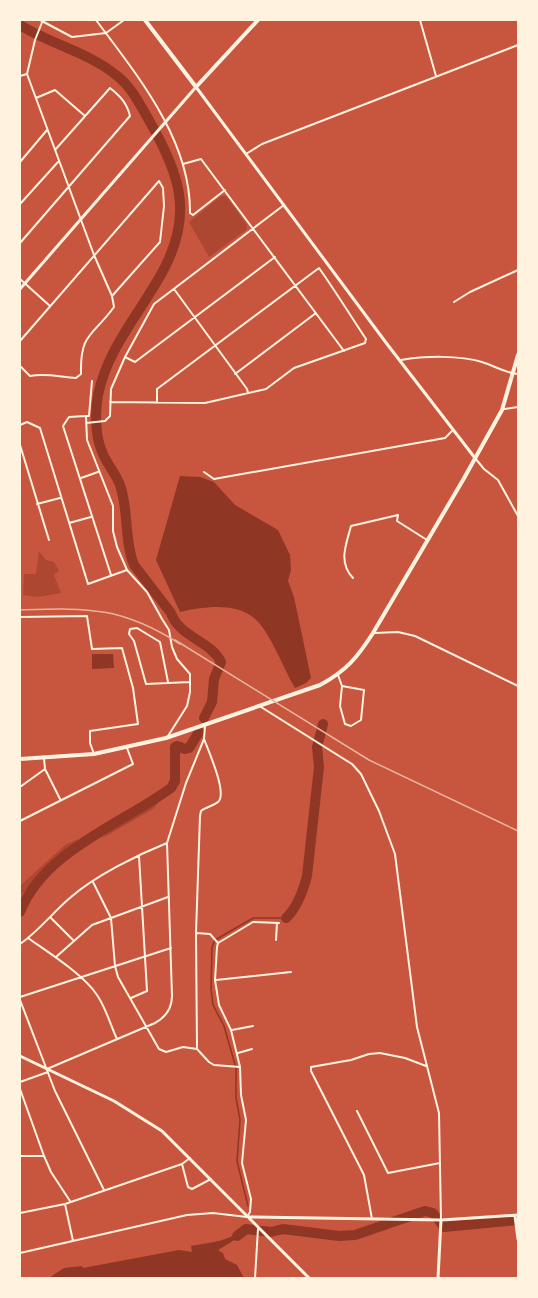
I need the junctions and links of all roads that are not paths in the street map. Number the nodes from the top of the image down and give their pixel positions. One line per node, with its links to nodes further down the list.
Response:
1 (42, 20): 7 (street); 9 (street)
2 (96, 20): 7 (street)
3 (124, 20): 7 (street)
4 (145, 20): 12 (main road)
5 (258, 20): 12 (main road)
6 (420, 20): 11 (street)
7 (106, 33): 15 (street)
8 (519, 45): 11 (street)
9 (27, 74): 10 (street); 13 (street)
10 (20, 76)
11 (436, 76): 18 (street)
12 (196, 87): 15 (street); 18 (street)
13 (36, 98): 14 (street); 16 (street)
14 (85, 116): 17 (street); 22 (street)
15 (164, 125): 21 (street); 26 (street)
16 (47, 130): 17 (street); 19 (street)
17 (55, 150): 20 (street)
18 (245, 155): 25 (street)
19 (20, 162)
20 (59, 162): 22 (street); 24 (street)
21 (183, 164): 23 (street); 23 (street)
22 (68, 187): 26 (street); 28 (street)
23 (225, 190): 27 (street)
24 (20, 204)
25 (284, 205): 27 (street); 47 (street)
26 (81, 219): 29 (street); 33 (street)
27 (253, 229): 30 (street); 36 (street)
28 (20, 243)
29 (94, 255): 37 (street); 37 (street); 39 (street)
30 (274, 257): 34 (street); 41 (street)
31 (519, 270): 38 (street)
32 (20, 279): 33 (street)
33 (25, 284): 35 (street); 39 (street)
34 (295, 285): 40 (street); 43 (street); 44 (street)
35 (20, 289)
36 (174, 289): 41 (street); 46 (street)
37 (112, 296): 48 (street)
38 (454, 302)
39 (50, 306): 42 (street)
40 (316, 313): 44 (street); 49 (street)
41 (194, 318): 43 (street); 46 (street)
42 (20, 341)
43 (214, 346): 49 (street); 54 (street)
44 (345, 351): 52 (street)
45 (519, 355): 50 (main road)
46 (125, 357): 53 (street)
47 (400, 361): 50 (street); 60 (street)
48 (20, 366)
49 (236, 374): 52 (street)
50 (516, 374): 56 (main road)
51 (92, 381): 57 (street)
52 (248, 393): 54 (street)
53 (110, 402): 54 (street); 58 (street)
54 (157, 403)
55 (519, 407): 56 (street)
56 (502, 410): 62 (main road)
57 (86, 416): 58 (street); 65 (street)
58 (86, 423): 63 (street)
59 (20, 424): 66 (street)
60 (453, 430): 62 (street); 64 (street)
61 (20, 445): 67 (street)
62 (475, 458): 68 (street); 72 (main road)
63 (99, 472): 65 (street); 73 (street)
64 (204, 472)
65 (81, 478): 69 (street)
66 (60, 498): 67 (street); 70 (street)
67 (37, 504): 71 (street)
68 (519, 516)
69 (91, 517): 70 (street); 74 (street)
70 (69, 524): 74 (street)
71 (49, 540)
72 (427, 540): 75 (street); 77 (main road)
73 (127, 570): 74 (street); 80 (street)
74 (111, 575)
75 (353, 578)
76 (20, 617): 88 (street)
77 (373, 633): 78 (main road); 82 (street)
78 (338, 675): 81 (street); 83 (main road)
79 (168, 682): 79 (street); 80 (street)
80 (190, 682): 85 (street)
81 (342, 686): 81 (street)
82 (519, 687)
83 (260, 706): 84 (main road); 125 (street)
84 (205, 726): 85 (main road); 86 (street)
85 (166, 738): 87 (main road)
86 (204, 739): 95 (street); 102 (street)
87 (127, 748): 88 (main road); 93 (street)
88 (94, 754): 89 (main road)
89 (44, 758): 90 (main road); 91 (street)
90 (20, 759)
91 (45, 769): 92 (street); 93 (street)
92 (20, 787)
93 (60, 799): 94 (street)
94 (20, 820)
95 (167, 843): 96 (street); 98 (street)
96 (139, 856): 97 (street); 99 (street)
97 (93, 882): 100 (street); 101 (street)
98 (168, 897): 99 (street); 108 (street)
99 (142, 906): 101 (street); 109 (street)
100 (50, 917): 103 (street); 105 (street)
101 (111, 918): 105 (street); 111 (street)
102 (196, 933): 106 (street); 121 (street)
103 (28, 938): 107 (street); 110 (street)
104 (276, 940): 106 (street)
105 (74, 941): 110 (street)
106 (217, 941): 114 (street)
107 (20, 944)
108 (171, 948): 109 (street); 118 (street)
109 (146, 956): 111 (street); 116 (street)
110 (56, 957): 113 (street)
111 (115, 966): 113 (street); 116 (street)
112 (291, 972): 114 (street)
113 (80, 978): 115 (street); 120 (street)
114 (214, 980): 119 (street)
115 (20, 998): 127 (street)
116 (130, 999): 118 (street)
117 (253, 1026): 119 (street)
118 (147, 1028): 120 (street); 121 (street)
119 (231, 1030): 123 (street)
120 (117, 1039): 127 (street)
121 (197, 1049): 126 (street)
122 (252, 1049): 123 (street)
123 (238, 1053): 126 (street)
124 (20, 1056): 127 (street)
125 (426, 1066): 134 (street); 143 (street)
126 (237, 1067): 142 (street)
127 (47, 1071): 128 (street); 133 (street); 137 (street)
128 (20, 1082)
129 (20, 1091): 132 (street)
130 (357, 1110): 134 (street)
131 (20, 1156): 132 (street)
132 (44, 1156): 138 (street)
133 (190, 1158): 135 (street); 136 (street)
134 (440, 1163): 144 (street)
135 (182, 1164): 136 (street); 137 (street)
136 (211, 1179): 142 (street)
137 (104, 1190): 138 (street)
138 (71, 1202): 139 (street)
139 (66, 1204): 140 (street); 147 (street)
140 (20, 1213)
141 (517, 1215): 144 (street); 146 (street)
142 (247, 1217): 143 (street); 145 (street); 147 (street)
143 (372, 1219): 144 (street)
144 (441, 1220): 151 (street)
145 (258, 1229): 149 (street); 150 (street)
146 (519, 1239)
147 (73, 1241): 148 (street)
148 (20, 1253)
149 (255, 1278)
150 (309, 1278)
151 (438, 1278)

